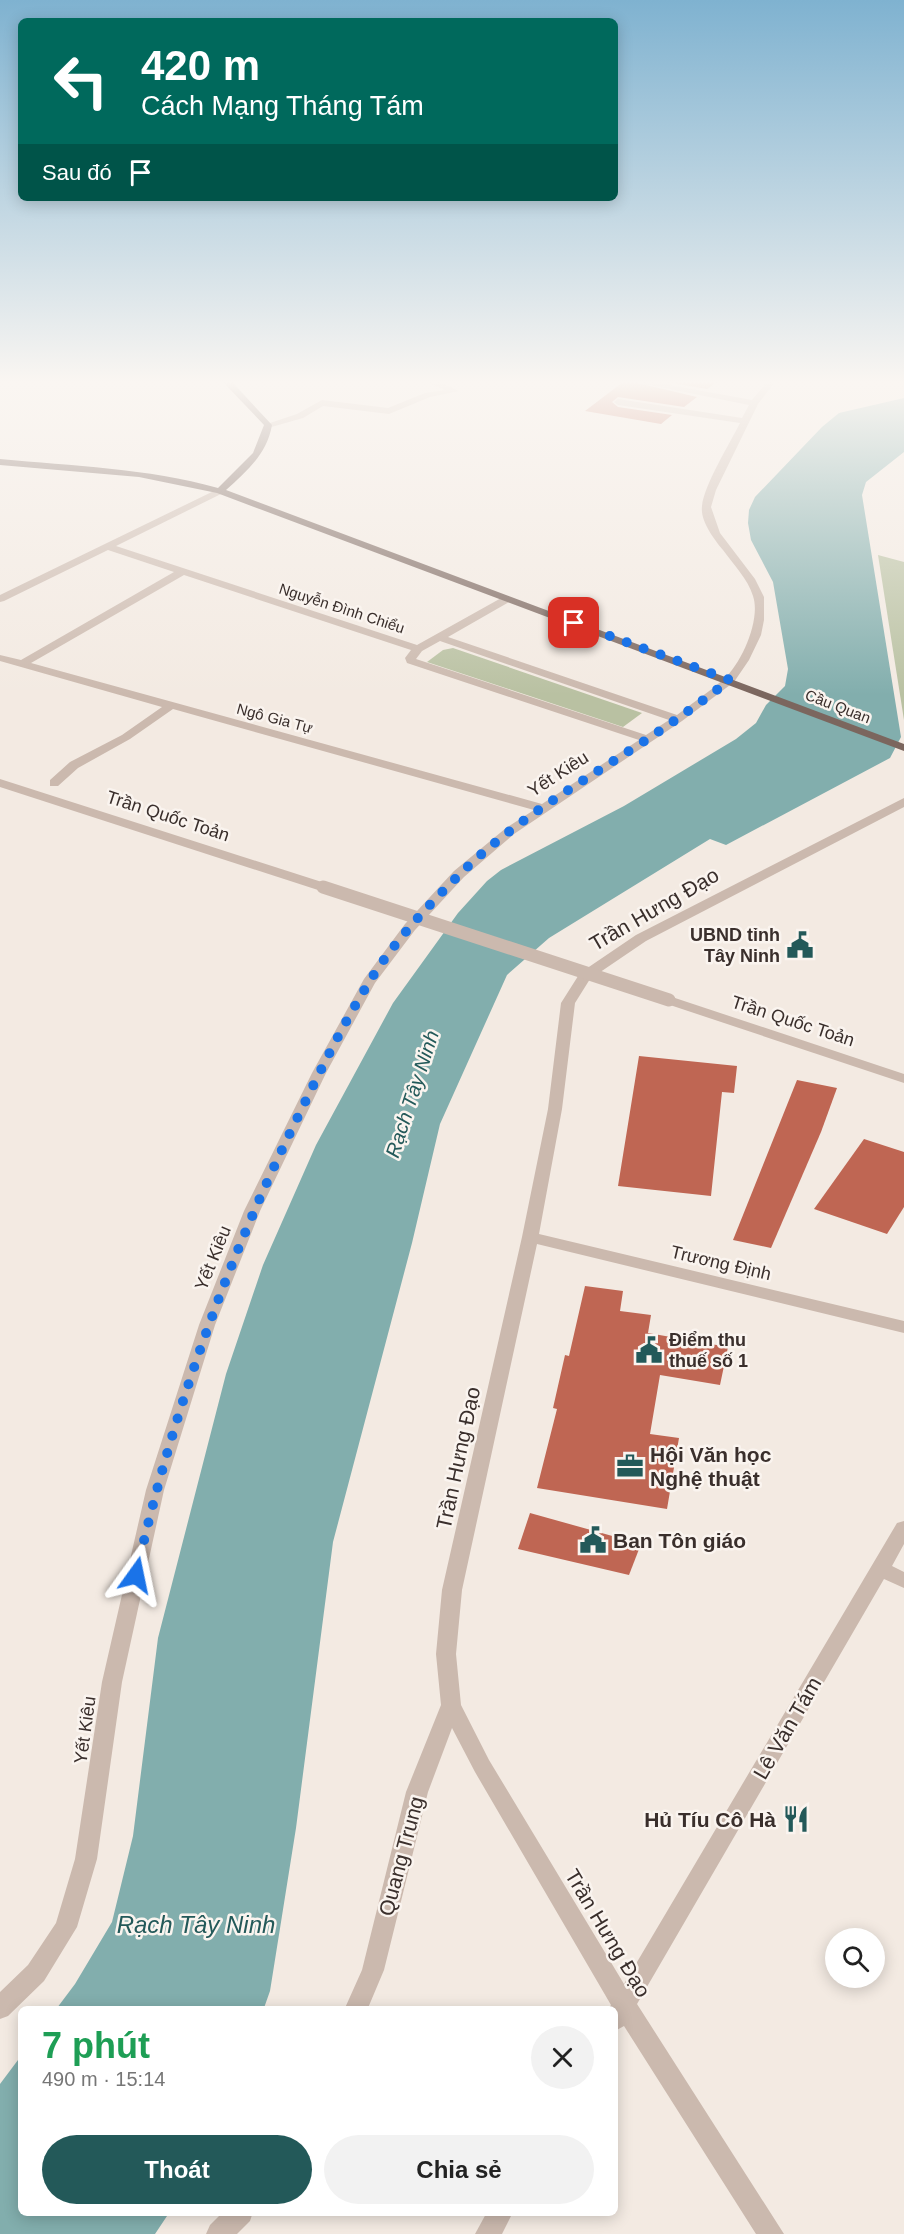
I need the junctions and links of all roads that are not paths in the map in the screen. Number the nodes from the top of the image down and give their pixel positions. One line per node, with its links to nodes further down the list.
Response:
1 (202, 486): 4 (main road, Cầu Quan)
2 (225, 486): 4 (main road)
3 (713, 486): 13 (street)
4 (220, 491): 5 (street); 7 (main road, Cầu Quan)
5 (109, 547): 6 (street, Nguyễn Đình Chiểu); 8 (street)
6 (183, 571): 10 (street, Nguyễn Đình Chiểu); 12 (street)
7 (507, 598): 9 (street); 13 (main road, Cầu Quan)
8 (0, 599)
9 (439, 637): 10 (street); 15 (street)
10 (418, 649): 16 (street, Nguyễn Đình Chiểu)
11 (0, 658): 12 (street, Ngô Gia Tự)
12 (22, 664): 14 (street, Ngô Gia Tự)
13 (730, 680): 15 (street, Yết Kiêu); 17 (main road, Cầu Quan)
14 (172, 705): 19 (street); 21 (street, Ngô Gia Tự)
15 (678, 718): 16 (street, Yết Kiêu)
16 (647, 739): 21 (street, Yết Kiêu)
17 (904, 748)
18 (0, 783): 22 (street, Trần Quốc Toản, bridge)
19 (54, 783)
20 (904, 802): 23 (street, Trần Hưng Đạo)
21 (541, 808): 31 (street, Yết Kiêu)
22 (904, 1079)
23 (530, 1237): 24 (street, Trương Định); 28 (street, Trần Hưng Đạo)
24 (904, 1327)
25 (904, 1528): 26 (street, Lê Văn Tám)
26 (880, 1569): 27 (street); 32 (street, Lê Văn Tám)
27 (904, 1580)
28 (451, 1705): 29 (street, Quang Trung); 30 (street, Trần Hưng Đạo)
29 (358, 2006)
30 (615, 2006)
31 (0, 2008)
32 (619, 2013): 37 (street, Trần Hưng Đạo)
33 (237, 2216): 35 (street)
34 (499, 2216): 36 (street)
35 (219, 2234)
36 (488, 2234)
37 (771, 2234)

